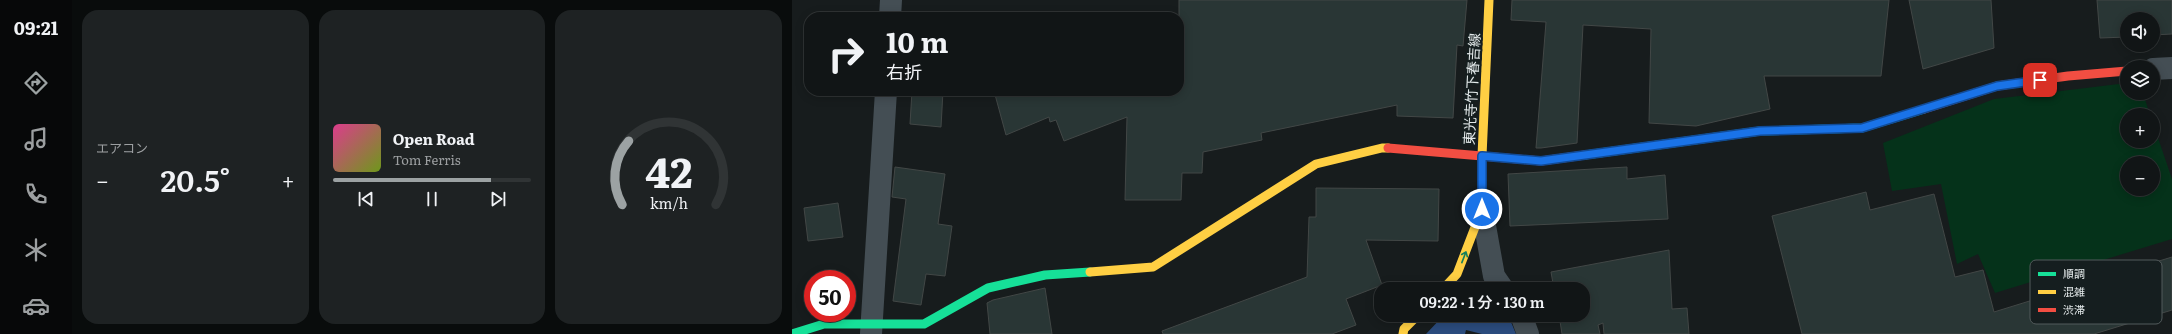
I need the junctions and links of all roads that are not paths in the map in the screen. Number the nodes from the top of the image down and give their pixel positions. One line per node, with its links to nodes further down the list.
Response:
1 (891, 0): 3 (street)
2 (1489, 0): 8 (street, 東光寺竹下春吉線)
3 (890, 12)
4 (2172, 68): 5 (street)
5 (2160, 69)
6 (2120, 72): 8 (street)
7 (886, 96): 14 (street)
8 (1482, 156): 9 (street, 東光寺竹下春吉線); 14 (street)
9 (1482, 209): 10 (street, 東光寺竹下春吉線, one-way to 9); 11 (street)
10 (1450, 282)
11 (1498, 282)
12 (1411, 322): 16 (street)
13 (1524, 322): 17 (street)
14 (872, 329): 15 (street)
15 (792, 334)
16 (1403, 334)
17 (1528, 334)

